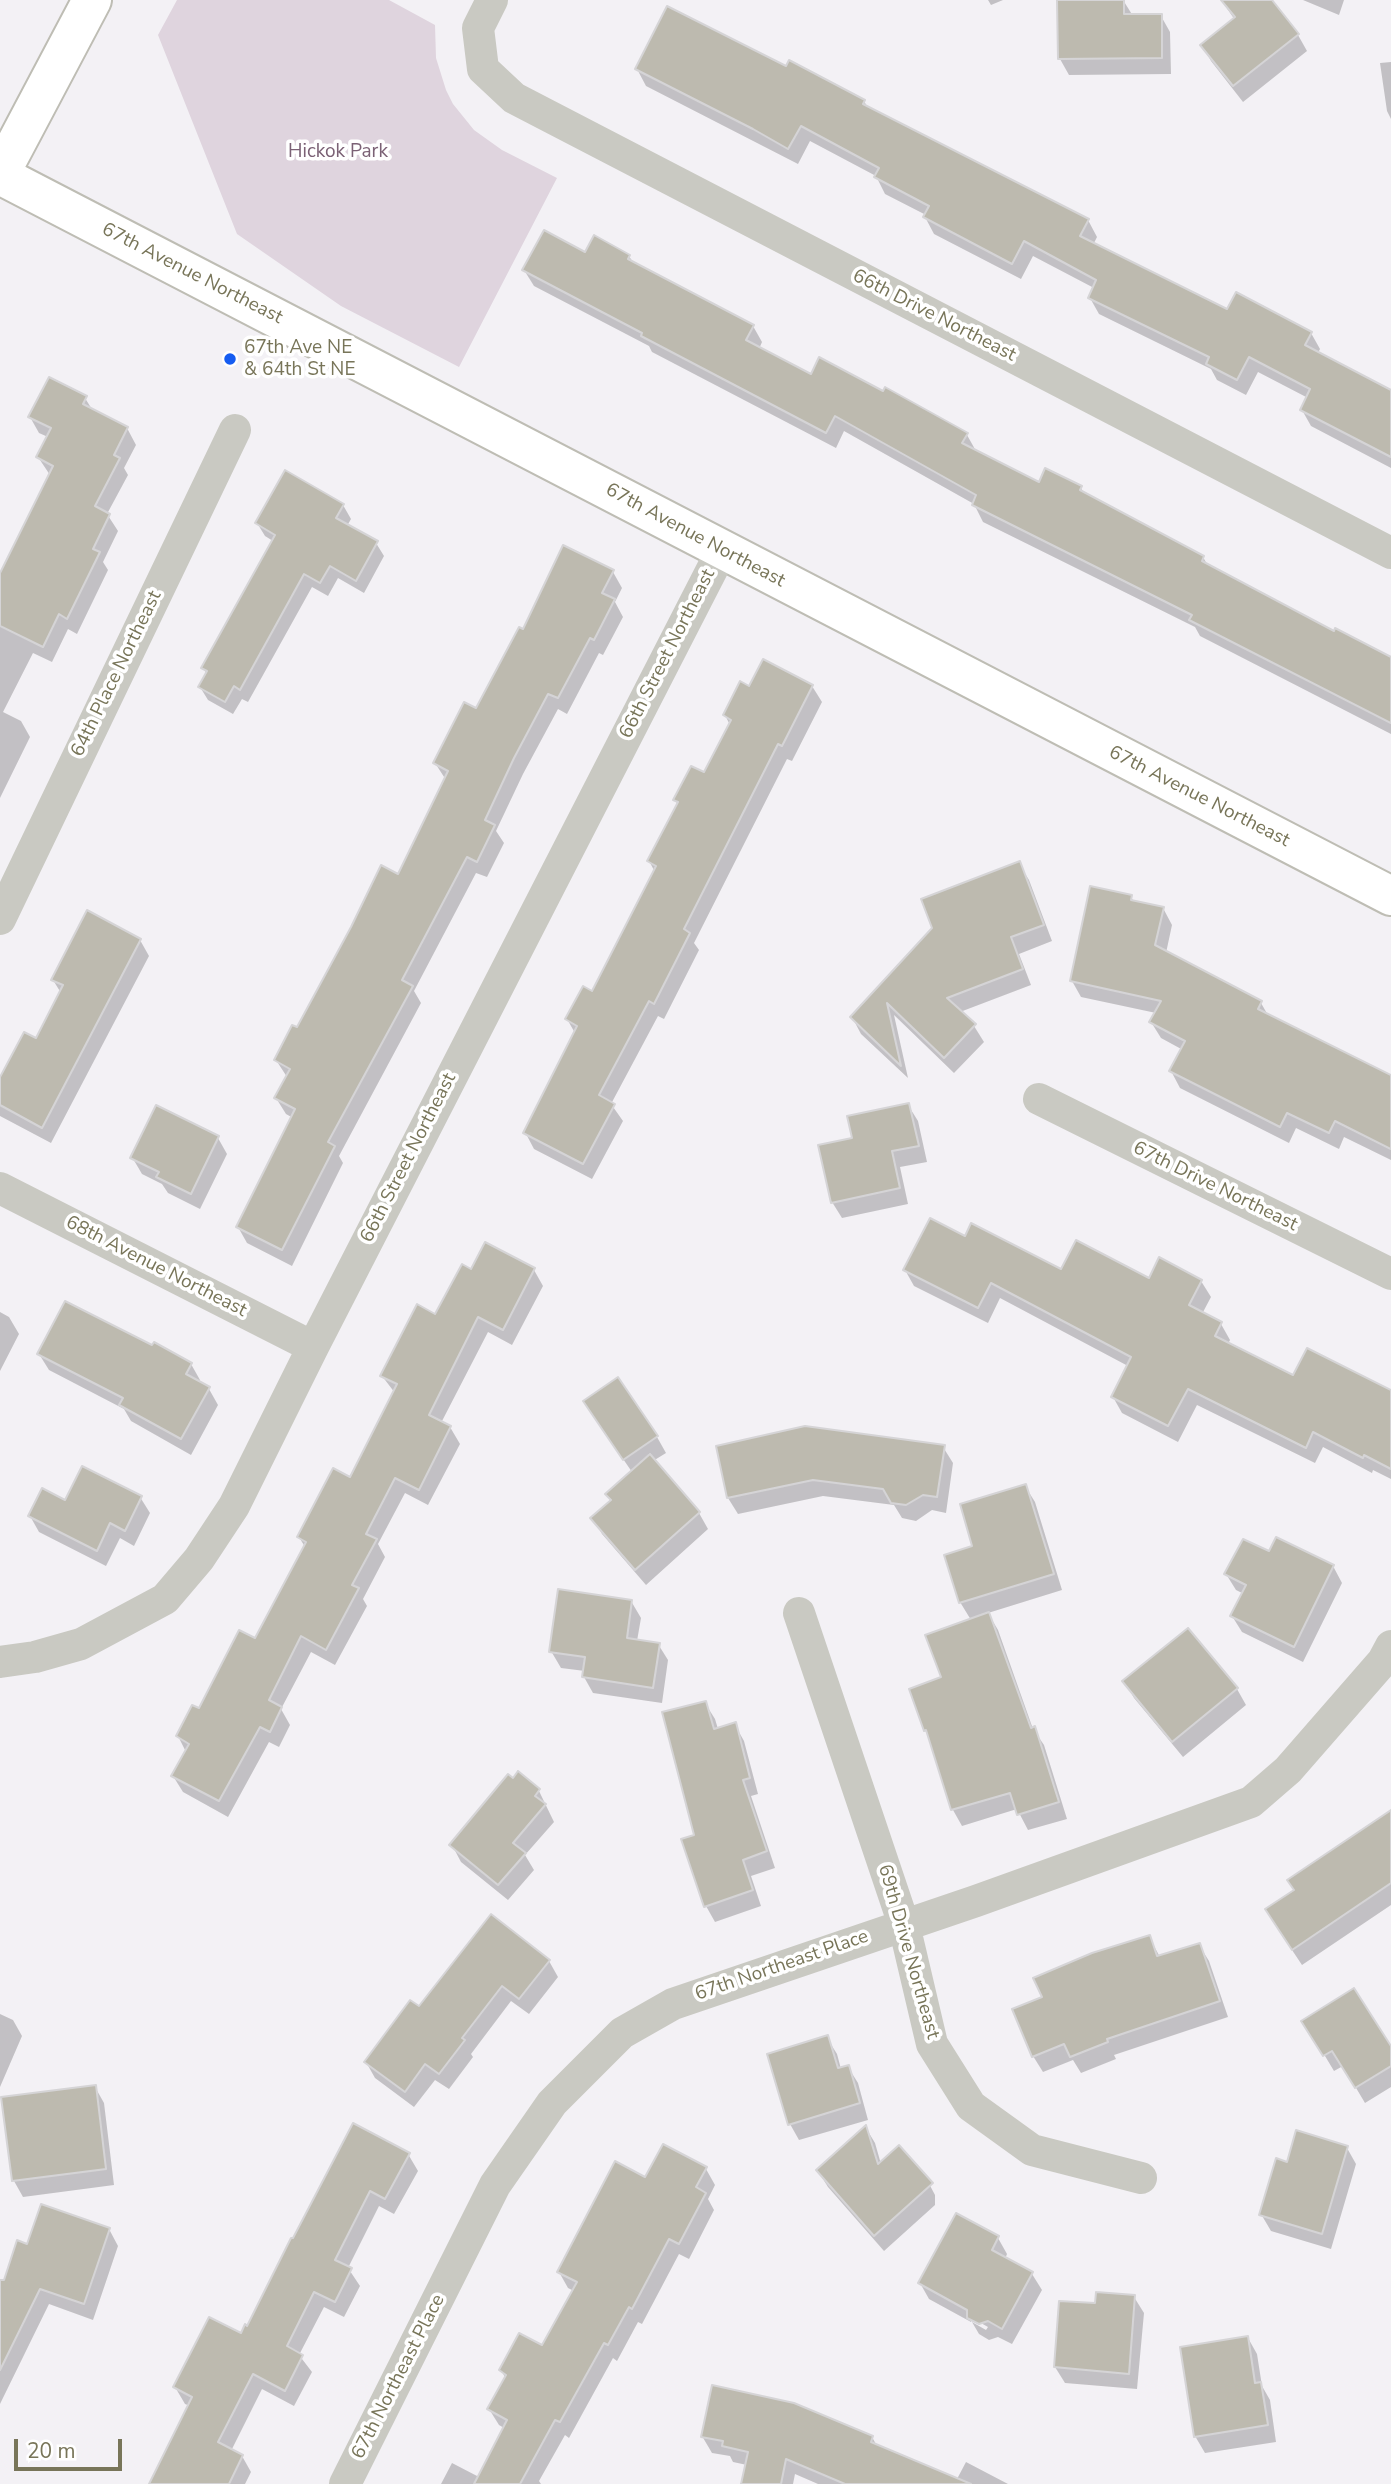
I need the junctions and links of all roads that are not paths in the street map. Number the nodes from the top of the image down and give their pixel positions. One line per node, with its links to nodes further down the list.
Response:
1 (92, 0): 3 (main road)
2 (492, 0): 6 (street, 66th Drive Northeast)
3 (0, 175): 5 (main road, 67th Avenue Northeast)
4 (235, 430): 8 (street, 64th Place Northeast)
5 (722, 550): 7 (main road, 67th Avenue Northeast); 12 (street, 66th Street Northeast)
6 (1391, 553)
7 (1391, 896)
8 (0, 919)
9 (1039, 1099): 11 (street, 67th Drive Northeast)
10 (0, 1188): 12 (street, 68th Avenue Northeast)
11 (1391, 1274)
12 (313, 1347): 15 (street, 66th Street Northeast)
13 (799, 1613): 16 (street, 69th Drive Northeast)
14 (1391, 1646): 16 (street, 67th Northeast Place)
15 (0, 1662)
16 (904, 1925): 17 (street, 69th Drive Northeast); 18 (street, 67th Northeast Place)
17 (1140, 2178)
18 (345, 2484)

